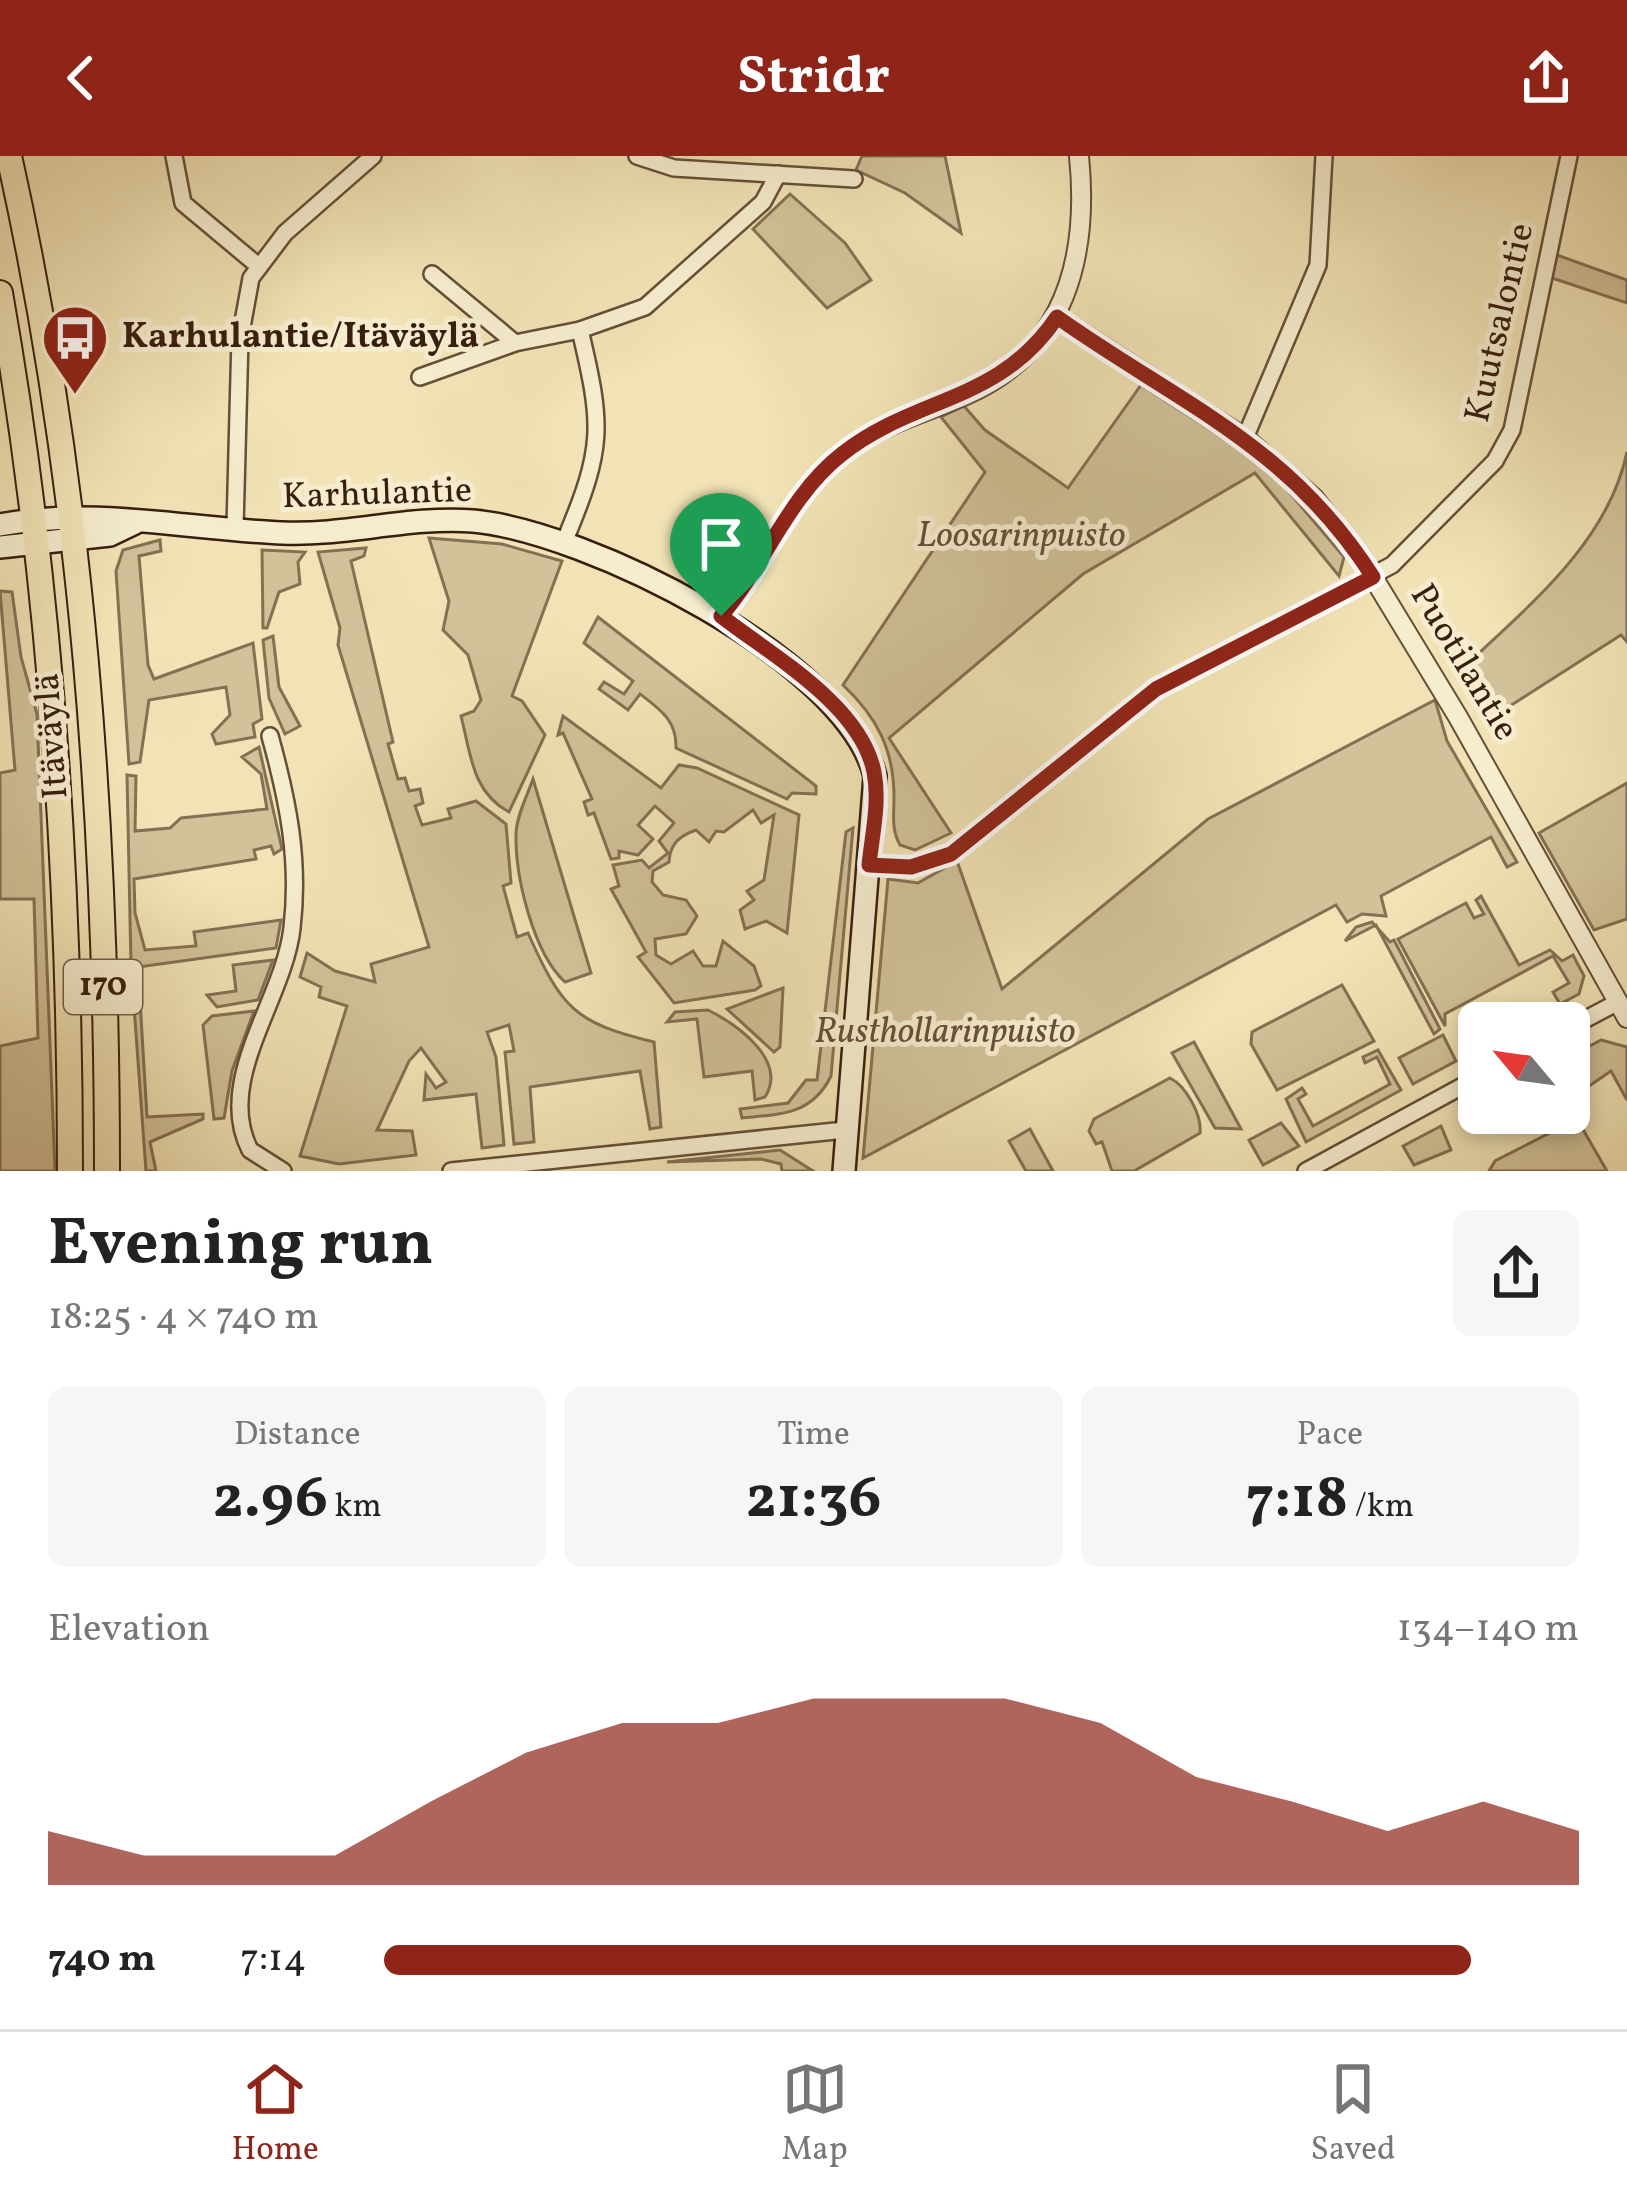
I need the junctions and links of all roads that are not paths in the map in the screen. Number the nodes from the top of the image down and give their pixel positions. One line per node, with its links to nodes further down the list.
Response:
1 (9, 156): 20 (main road, Itäväylä / 170)
2 (174, 156): 10 (street)
3 (373, 156): 10 (street)
4 (637, 156): 8 (street)
5 (1079, 156): 13 (street)
6 (1324, 156): 17 (street)
7 (1569, 156): 24 (street, Kuutsalontie)
8 (778, 174): 9 (street); 14 (street)
9 (854, 179)
10 (256, 264): 19 (street)
11 (432, 274): 15 (street)
12 (0, 293): 21 (main road, Itäväylä / 170)
13 (1057, 317): 17 (street, Puotilantie); 25 (street)
14 (580, 330): 15 (street); 22 (street)
15 (515, 343): 16 (street)
16 (420, 377)
17 (1245, 438): 24 (street, Puotilantie)
18 (0, 525): 21 (main road)
19 (235, 526): 20 (main road, Karhulantie); 22 (main road, Karhulantie)
20 (71, 527): 21 (main road, Karhulantie); 33 (main road, Itäväylä / 170)
21 (34, 530): 23 (main road); 32 (main road, Itäväylä / 170)
22 (565, 540): 25 (main road, Karhulantie)
23 (0, 547)
24 (1373, 577): 27 (street, Kuutsalontie); 28 (street, Puotilantie)
25 (721, 616): 27 (main road, Karhulantie)
26 (270, 736): 34 (street)
27 (869, 865): 31 (main road)
28 (1622, 1010): 29 (street)
29 (1590, 1021)
30 (1458, 1088): 37 (street)
31 (844, 1130): 35 (street); 36 (main road)
32 (70, 1171)
33 (106, 1171)
34 (283, 1171)
35 (452, 1171)
36 (844, 1171)
37 (1306, 1171)

